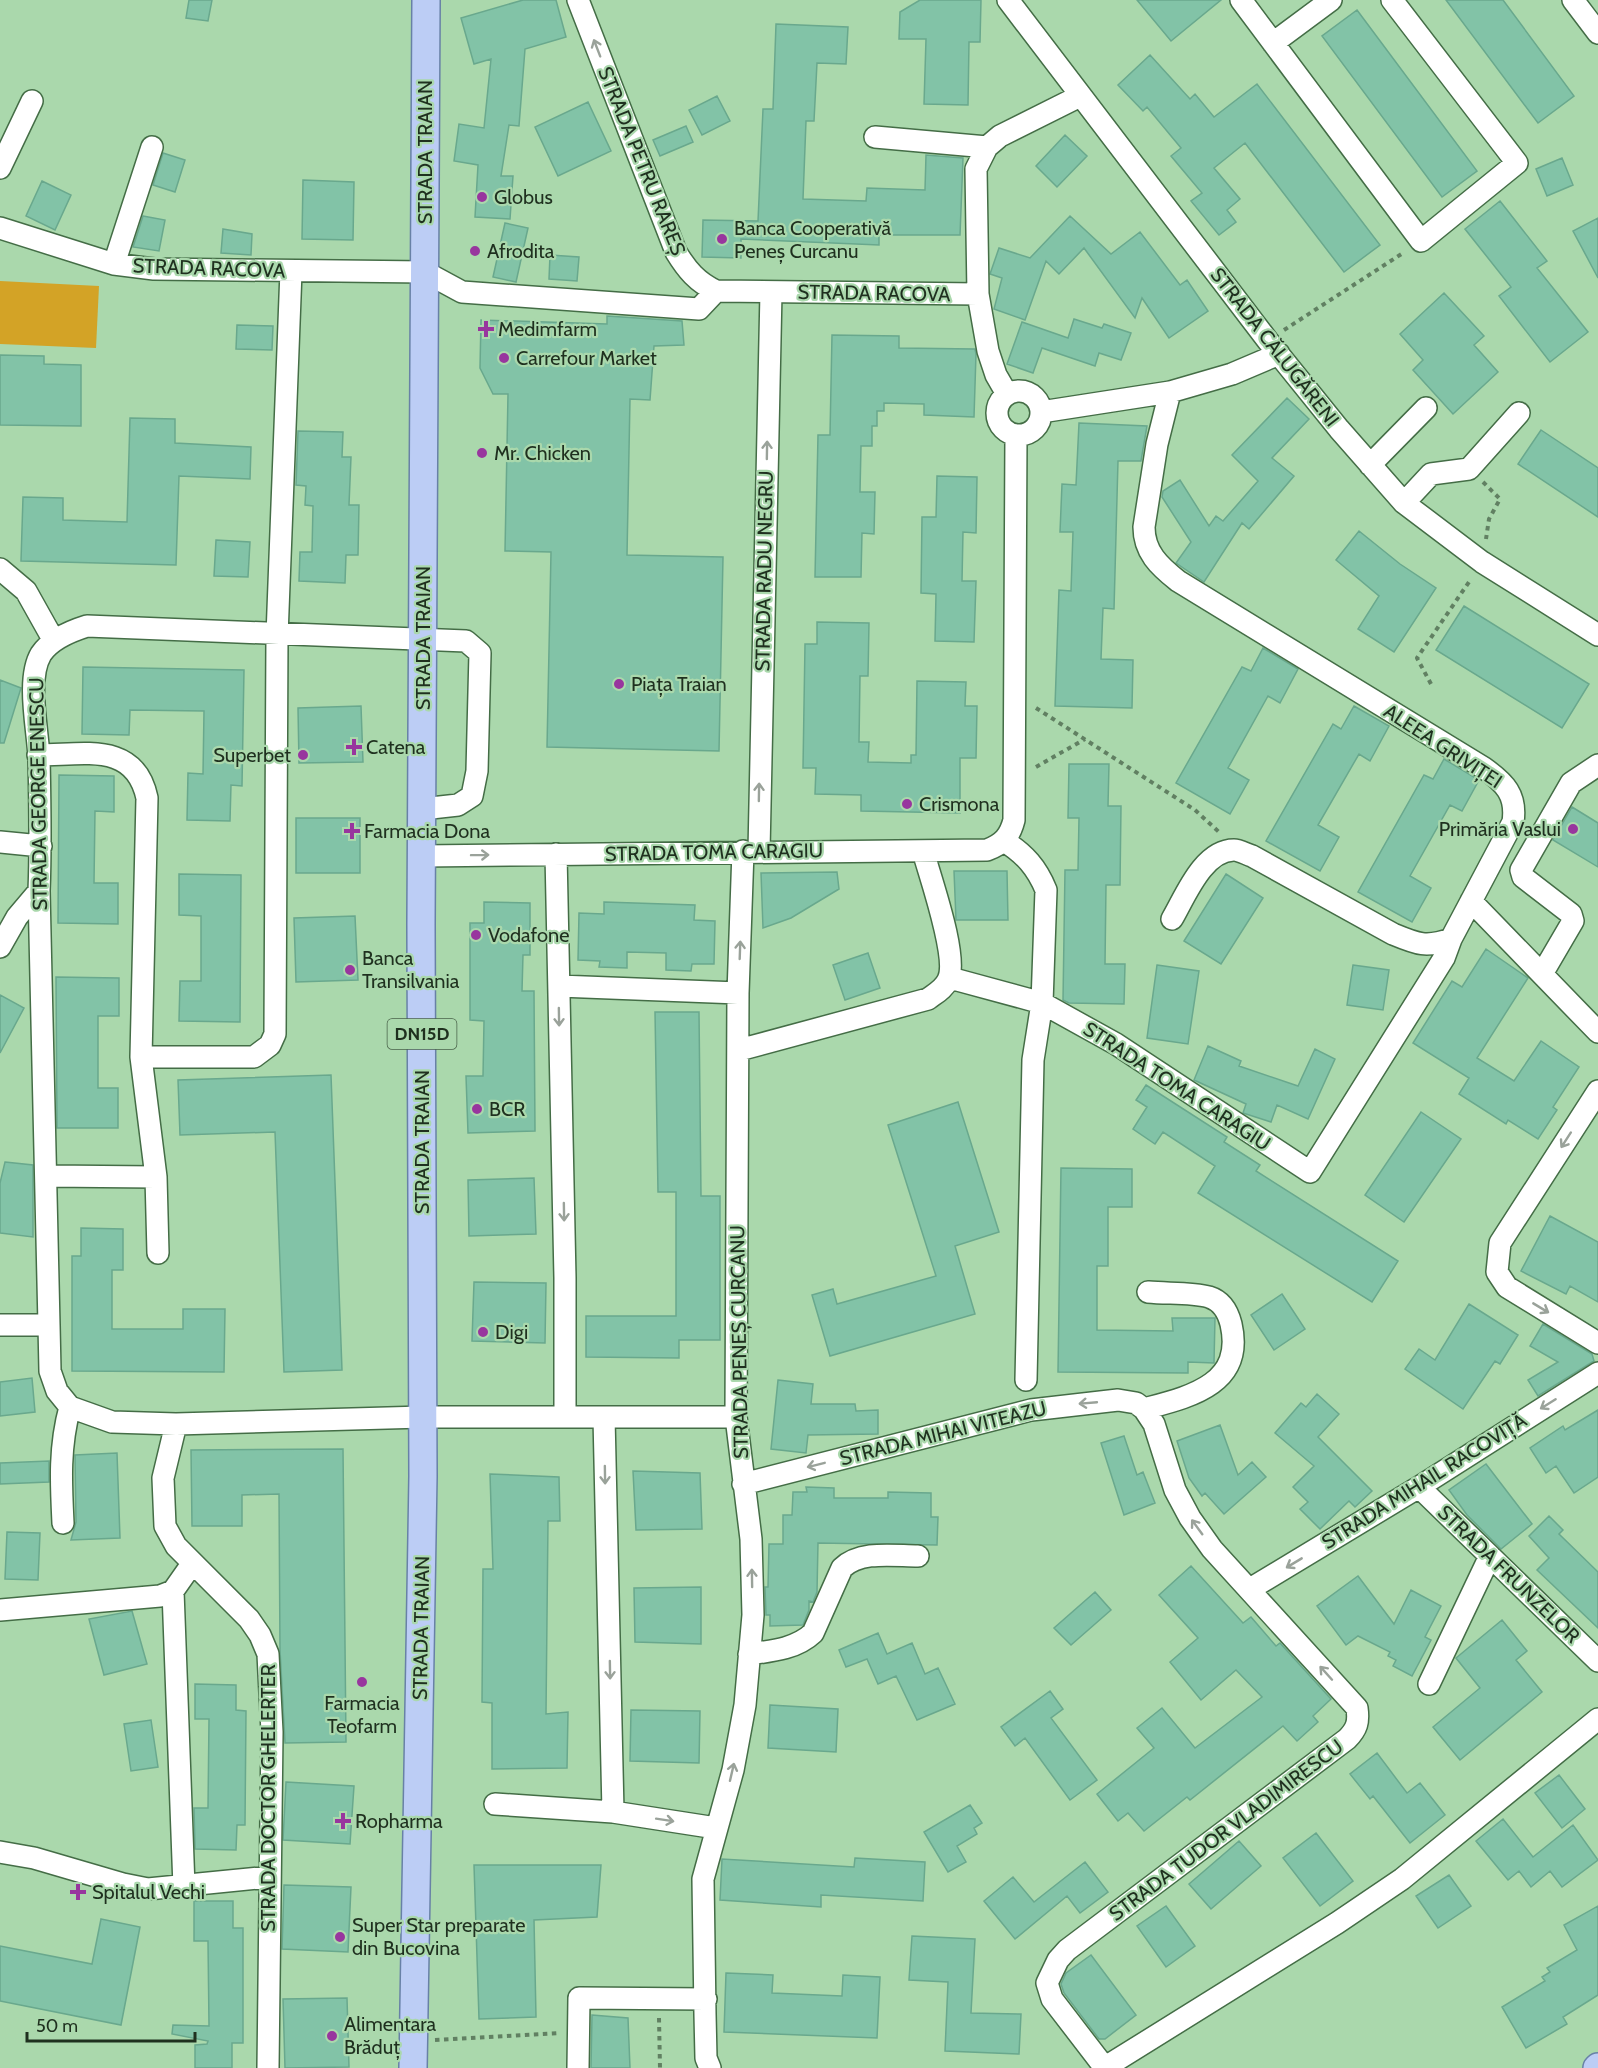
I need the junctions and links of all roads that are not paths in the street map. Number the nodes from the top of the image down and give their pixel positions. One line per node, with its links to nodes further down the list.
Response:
1 (426, 0): 19 (main road, STRADA TRAIAN / DN15D)
2 (578, 0): 20 (street, STRADA PETRU RAREȘ, one-way to 2)
3 (1241, 0): 9 (street)
4 (1331, 0): 9 (street)
5 (1392, 0): 9 (street)
6 (1573, 0): 8 (street)
7 (1012, 1): 10 (street, STRADA CĂLUGĂRENI)
8 (1598, 33)
9 (1273, 43)
10 (1080, 96): 14 (street); 23 (street, STRADA CĂLUGĂRENI)
11 (32, 101): 15 (street)
12 (875, 137): 14 (street)
13 (152, 147): 17 (street)
14 (987, 147): 22 (street, STRADA RACOVA)
15 (0, 168)
16 (0, 228): 17 (street, STRADA RACOVA)
17 (114, 264): 18 (street, STRADA RACOVA)
18 (291, 271): 19 (street, STRADA RACOVA); 34 (street)
19 (424, 272): 20 (street); 35 (main road, STRADA TRAIAN / DN15D)
20 (716, 291): 21 (street)
21 (771, 292): 22 (street, STRADA RACOVA); 43 (street, STRADA RADU NEGRU, one-way to 21)
22 (978, 294): 25 (street, STRADA RACOVA)
23 (1273, 347): 24 (street); 30 (street, STRADA CĂLUGĂRENI)
24 (1170, 392): 27 (street); 48 (street, ALEEA GRIVIȚEI)
25 (1007, 394): 27 (street); 29 (street)
26 (1426, 408): 30 (street)
27 (1041, 412): 29 (street)
28 (1519, 413): 31 (street)
29 (1016, 435): 40 (street)
30 (1370, 465): 31 (street, STRADA CĂLUGĂRENI)
31 (1404, 503): 33 (street, STRADA CĂLUGĂRENI)
32 (0, 569): 36 (street)
33 (1598, 635)
34 (277, 636): 35 (street); 36 (street); 59 (street)
35 (423, 640): 39 (main road, STRADA TRAIAN / DN15D); 39 (street)
36 (54, 641): 37 (street, STRADA GEORGE ENESCU)
37 (38, 755): 42 (street, STRADA GEORGE ENESCU); 59 (street)
38 (1598, 765): 52 (street)
39 (422, 808): 46 (main road, STRADA TRAIAN / DN15D)
40 (1004, 841): 44 (street, STRADA TOMA CARAGIU); 56 (street)
41 (0, 842): 42 (street)
42 (41, 846): 47 (street, STRADA GEORGE ENESCU)
43 (751, 851): 44 (street, STRADA TOMA CARAGIU); 45 (street, STRADA TOMA CARAGIU); 55 (street, STRADA PENEȘ CURCANU, one-way to 43)
44 (923, 851): 53 (street)
45 (556, 854): 46 (street, STRADA TOMA CARAGIU, one-way to 45); 54 (street)
46 (422, 856): 73 (main road, STRADA TRAIAN / DN15D)
47 (39, 891): 51 (street); 62 (street, STRADA GEORGE ENESCU)
48 (1471, 901): 50 (street, ALEEA GRIVIȚEI); 52 (street)
49 (1172, 919): 50 (street)
50 (1451, 939): 61 (street, ALEEA GRIVIȚEI)
51 (0, 947)
52 (1542, 974): 57 (street)
53 (950, 978): 56 (street, STRADA TOMA CARAGIU); 58 (street)
54 (559, 986): 55 (street); 74 (street, one-way to 74)
55 (738, 993): 58 (street, STRADA PENEȘ CURCANU)
56 (1042, 1003): 61 (street, STRADA TOMA CARAGIU); 70 (street)
57 (1598, 1032)
58 (739, 1050): 76 (street, STRADA PENEȘ CURCANU)
59 (141, 1057): 63 (street)
60 (1598, 1091): 68 (street, one-way to 68)
61 (1310, 1172)
62 (47, 1176): 63 (street); 67 (street, STRADA GEORGE ENESCU)
63 (156, 1178): 64 (street)
64 (158, 1253)
65 (1148, 1292): 72 (street)
66 (0, 1325): 67 (street)
67 (49, 1325): 71 (street, STRADA GEORGE ENESCU)
68 (1598, 1342)
69 (1598, 1373): 79 (street, STRADA MIHAIL RACOVIȚĂ, one-way to 79)
70 (1026, 1380)
71 (70, 1407): 77 (street); 80 (street)
72 (1144, 1409): 78 (street, STRADA MIHAI VITEAZU, one-way to 78); 84 (street, STRADA TUDOR VLADIMIRESCU, one-way to 72)
73 (423, 1417): 74 (street); 77 (street); 99 (main road, STRADA TRAIAN / DN15D)
74 (565, 1417): 75 (street)
75 (604, 1417): 76 (street); 92 (street, one-way to 92)
76 (736, 1417): 78 (street, STRADA PENEȘ CURCANU)
77 (176, 1424): 83 (street, STRADA DOCTOR GHELERTER)
78 (742, 1484): 87 (street, STRADA PENEȘ CURCANU, one-way to 78)
79 (1419, 1487): 82 (street, STRADA FRUNZELOR); 84 (street, STRADA MIHAIL RACOVIȚĂ, one-way to 84)
80 (63, 1523)
81 (918, 1556): 87 (street)
82 (1490, 1557): 88 (street, STRADA FRUNZELOR); 89 (street)
83 (192, 1564): 85 (street); 95 (street, STRADA DOCTOR GHELERTER)
84 (1250, 1589): 102 (street, STRADA TUDOR VLADIMIRESCU, one-way to 84)
85 (173, 1591): 86 (street); 96 (street)
86 (0, 1611)
87 (750, 1654): 93 (street, STRADA PENEȘ CURCANU, one-way to 87)
88 (1598, 1661)
89 (1429, 1684)
90 (1598, 1719): 102 (street)
91 (495, 1804): 92 (street)
92 (613, 1812): 93 (street, one-way to 93)
93 (716, 1828): 97 (street, STRADA PENEȘ CURCANU)
94 (0, 1852): 96 (street)
95 (269, 1877): 96 (street); 98 (street, STRADA DOCTOR GHELERTER)
96 (184, 1887)
97 (705, 2006): 100 (street); 101 (street, STRADA PENEȘ CURCANU)
98 (268, 2068)
99 (413, 2068)
100 (578, 2068)
101 (710, 2068)
102 (1105, 2068)

